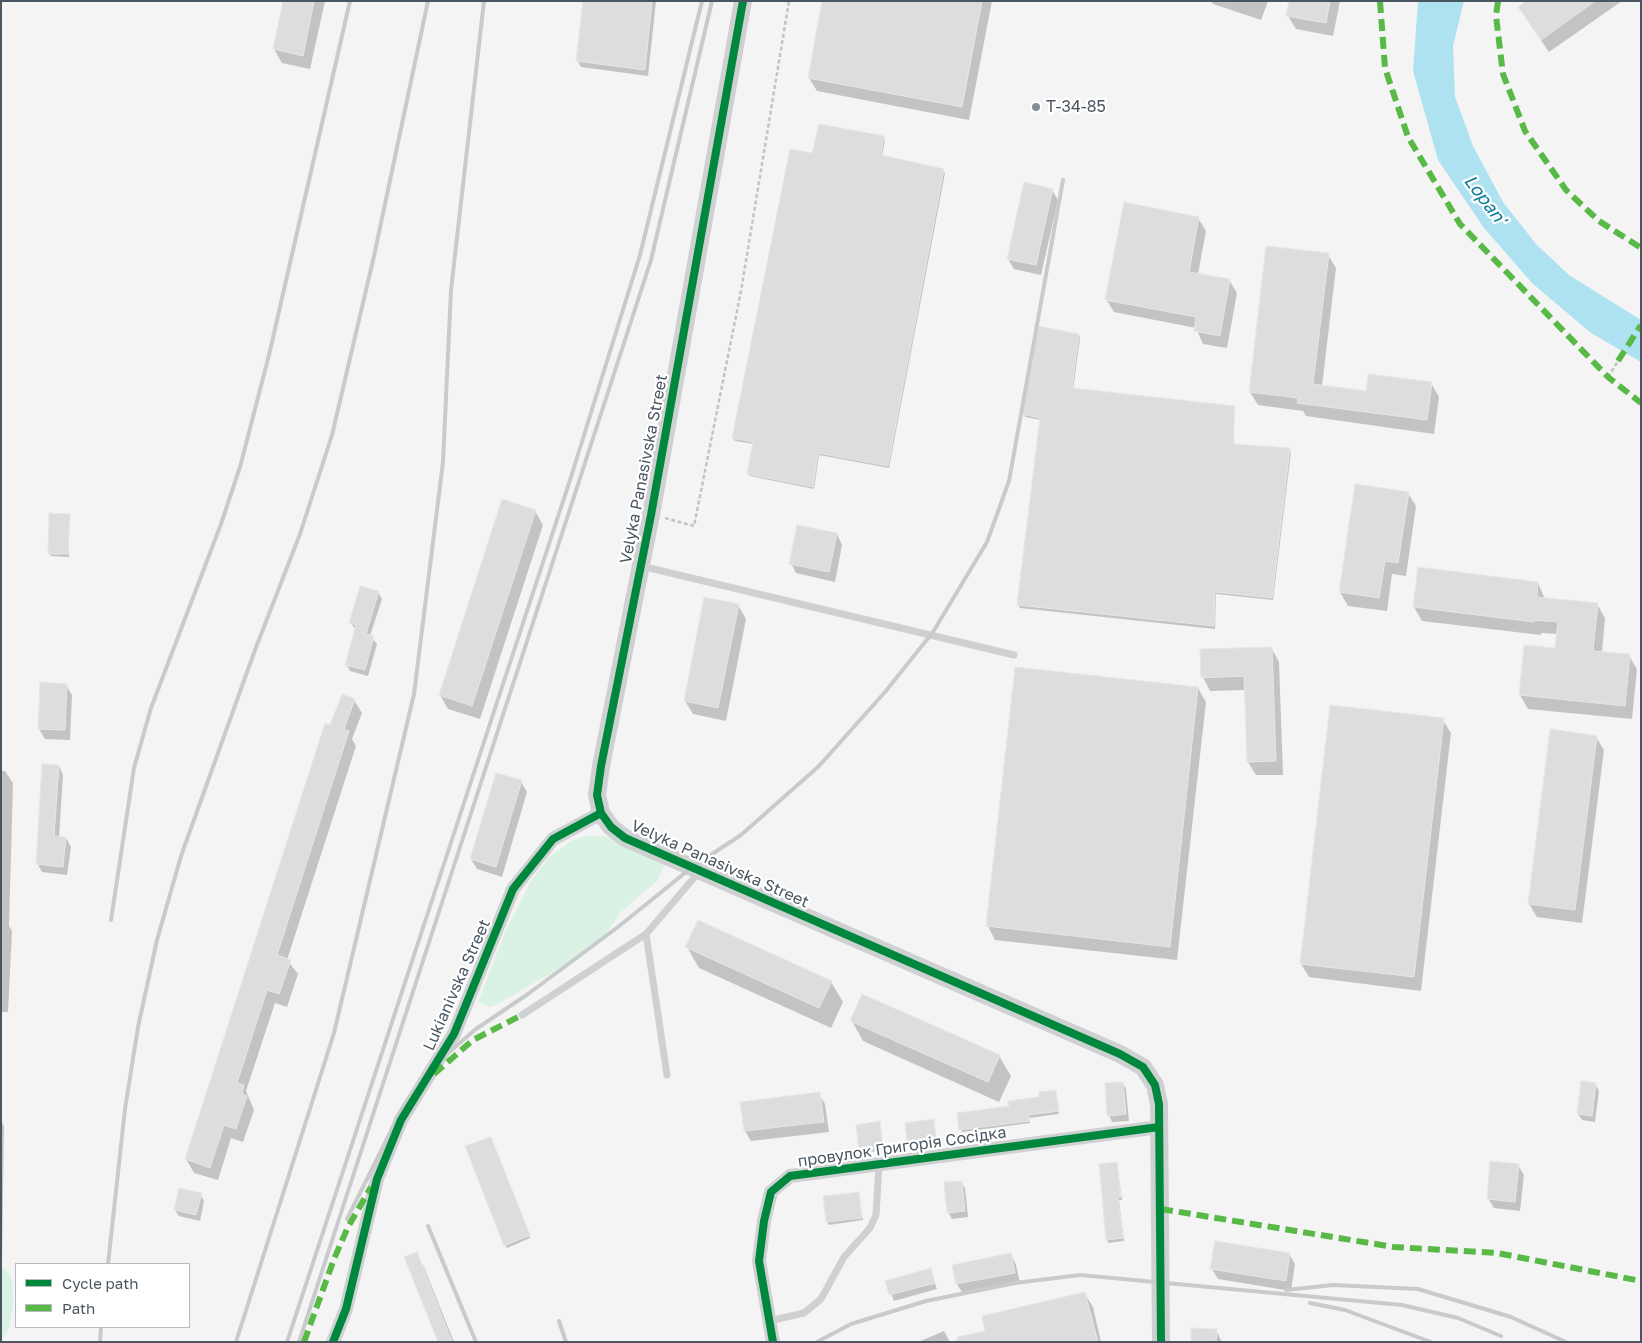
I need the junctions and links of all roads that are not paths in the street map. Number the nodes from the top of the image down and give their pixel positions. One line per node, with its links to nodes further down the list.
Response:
1 (743, 1): 2 (street, Velyka Panasivska Street)
2 (640, 566): 3 (lane); 4 (street, Velyka Panasivska Street)
3 (1014, 655)
4 (601, 813): 5 (street, Velyka Panasivska Street); 13 (street, Lukianivska Street)
5 (700, 872): 6 (lane); 9 (street, Velyka Panasivska Street)
6 (646, 934): 7 (lane); 8 (lane)
7 (522, 1015)
8 (667, 1075)
9 (1159, 1127): 10 (street, провулок Григорія Сосідка); 14 (street, Velyka Panasivska Street)
10 (879, 1164): 11 (lane); 11 (street, провулок Григорія Сосідка)
11 (769, 1321): 12 (street, провулок Григорія Сосідка)
12 (772, 1340)
13 (333, 1342)
14 (1161, 1342)

